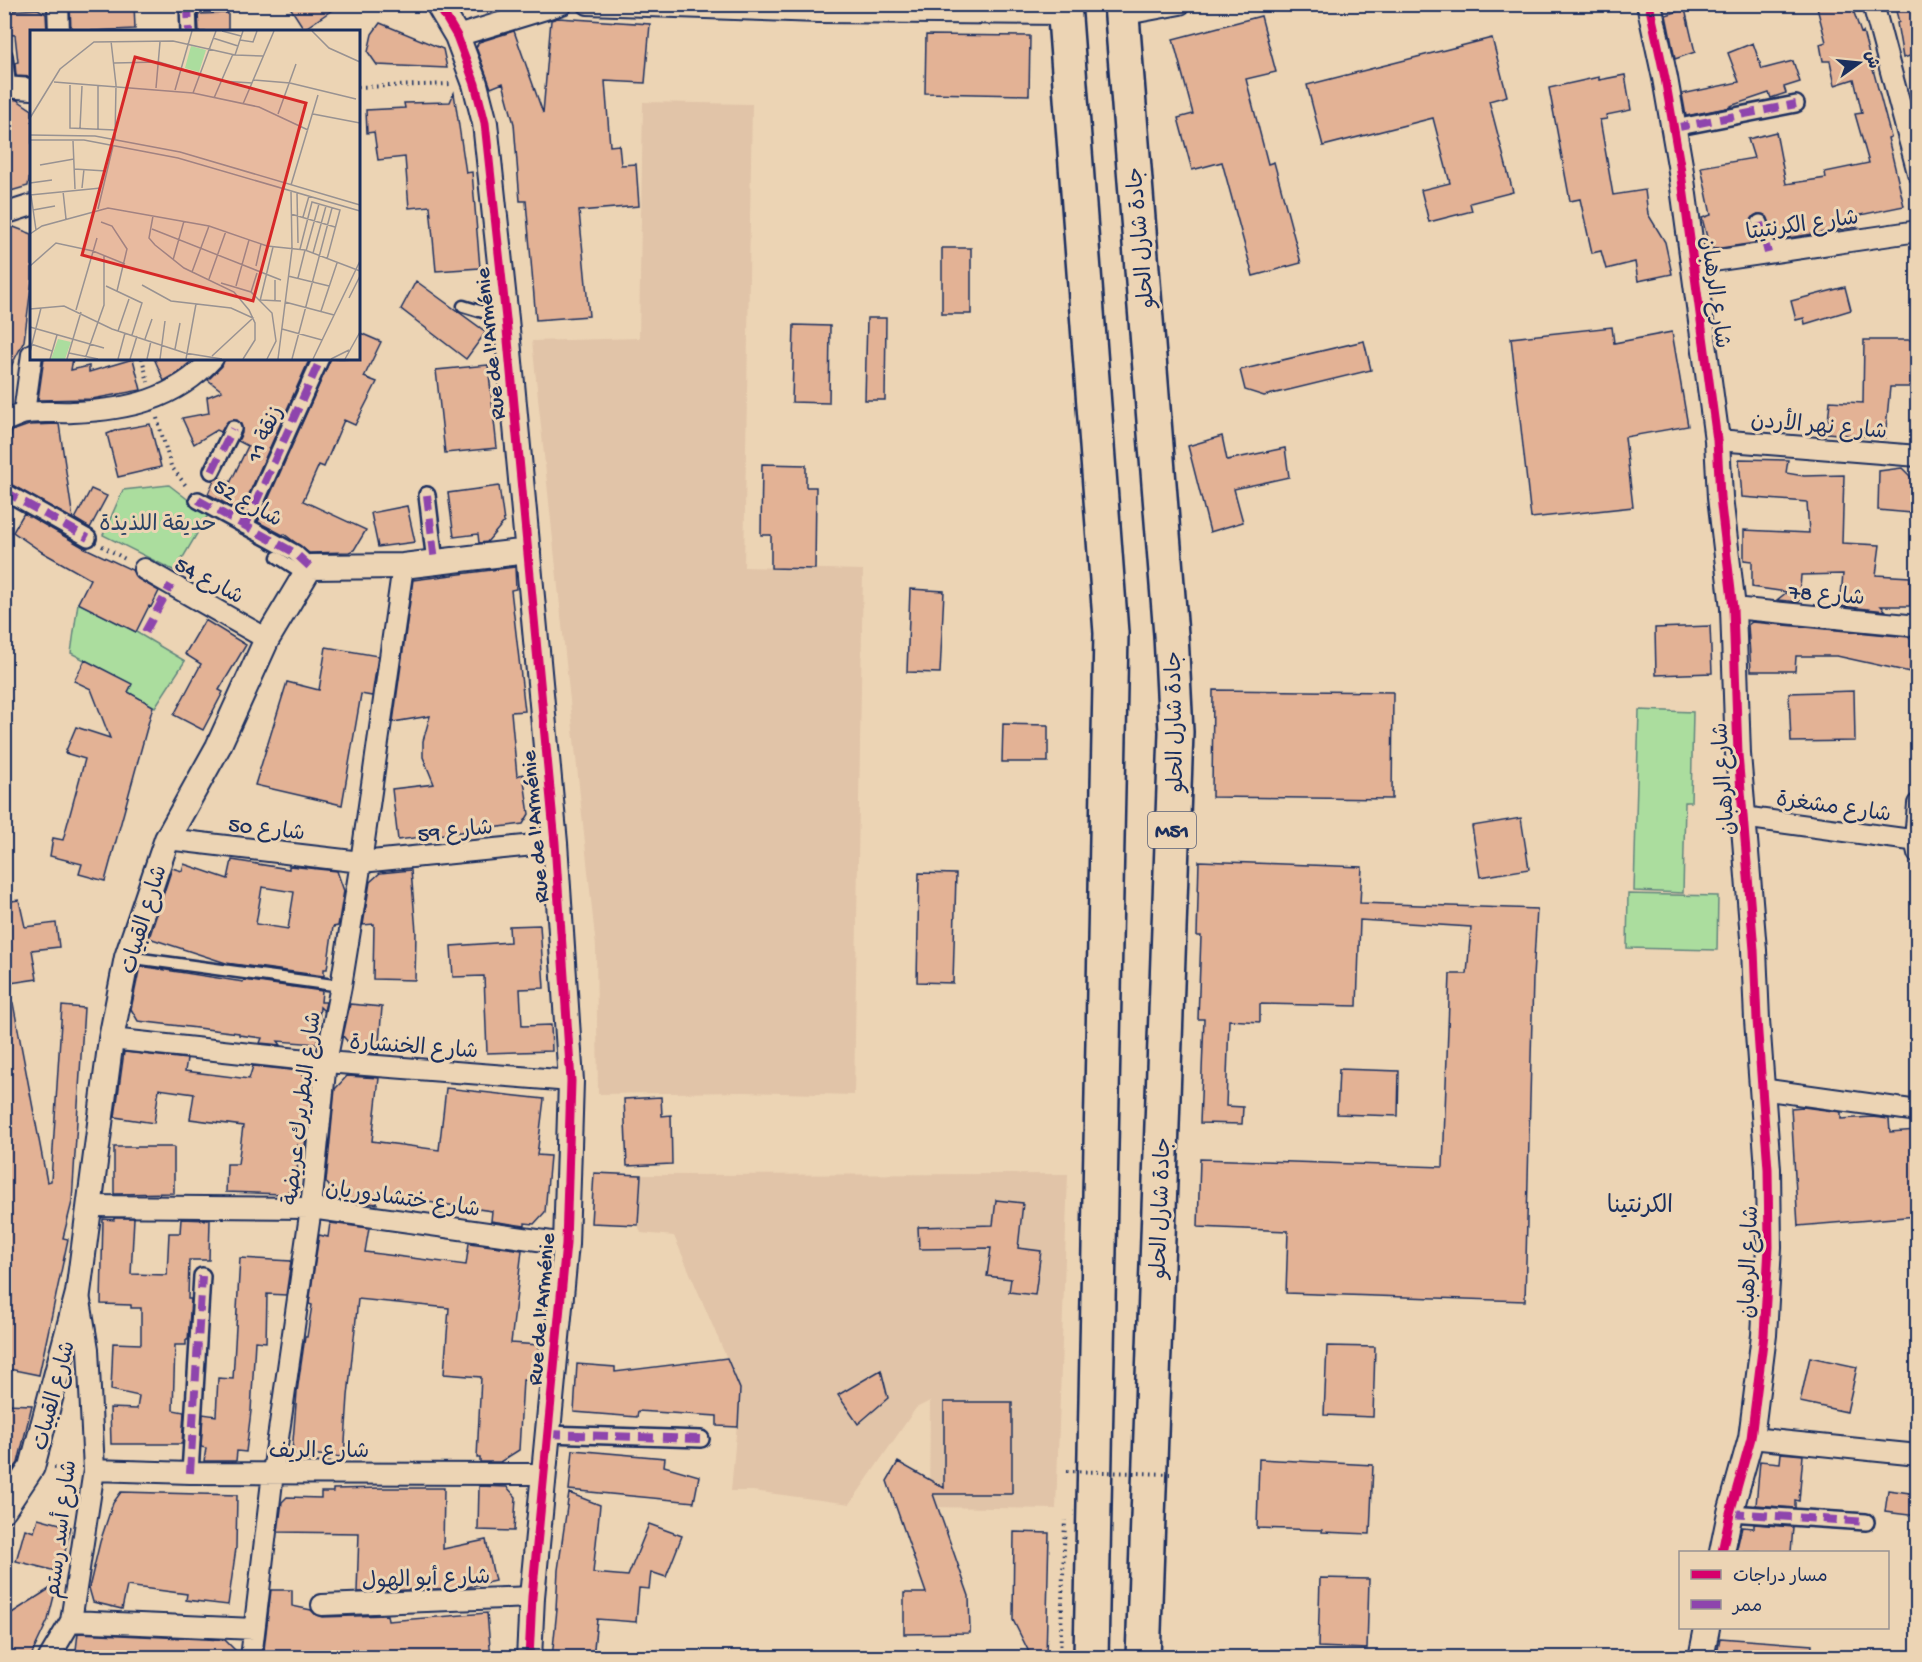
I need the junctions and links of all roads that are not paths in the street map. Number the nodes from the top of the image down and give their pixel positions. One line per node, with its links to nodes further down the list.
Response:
1 (58, 4): 13 (street)
2 (188, 4): 14 (street)
3 (438, 4): 15 (street, Rue de l'Arménie)
4 (562, 4): 15 (street)
5 (588, 4): 9 (street)
6 (1180, 4): 12 (street)
7 (1649, 4): 20 (street, شارع الرهبان)
8 (1873, 4): 21 (street)
9 (646, 5): 10 (street)
10 (817, 8): 11 (street)
11 (1064, 9): 91 (highway)
12 (1121, 10): 92 (highway, جادة شارل الحلو / M51)
13 (59, 30)
14 (189, 30)
15 (458, 36): 29 (street, Rue de l'Arménie)
16 (4, 56): 17 (street)
17 (6, 87): 18 (street)
18 (30, 89)
19 (1796, 104): 20 (street)
20 (1674, 128): 27 (street, شارع الرهبان)
21 (1917, 173)
22 (30, 206): 23 (street)
23 (4, 214)
24 (1760, 224): 26 (street)
25 (1917, 231): 26 (street, شارع الكرنتيتا)
26 (1768, 253): 27 (street, شارع الكرنتيتا)
27 (1693, 264): 36 (street, شارع الرهبان)
28 (463, 306): 29 (lane)
29 (506, 319): 44 (street, Rue de l'Arménie)
30 (31, 360): 33 (street)
31 (211, 360): 33 (street)
32 (320, 360): 42 (street, زنقة 11)
33 (24, 413): 34 (street)
34 (4, 421)
35 (233, 429): 38 (street)
36 (1717, 440): 37 (street, شارع نهر الأردن); 50 (street, شارع الرهبان)
37 (1917, 456)
38 (212, 471)
39 (4, 491): 43 (street)
40 (427, 495): 46 (street)
41 (198, 500): 42 (street, شارع 52)
42 (245, 526): 49 (street, شارع 52)
43 (88, 538)
44 (528, 551): 46 (street); 56 (street, Rue de l'Arménie)
45 (277, 557): 49 (lane)
46 (435, 562): 47 (street)
47 (403, 566): 49 (street); 58 (street, شارع البطريرك عريضة)
48 (144, 570): 52 (street, شارع 54)
49 (308, 571): 52 (street, شارع القبيات)
50 (1733, 608): 51 (street, شارع 78); 54 (street, شارع الرهبان)
51 (1917, 626)
52 (267, 639): 55 (street, شارع القبيات)
53 (1917, 804): 57 (street)
54 (1743, 817): 57 (street, شارع مشغرة); 64 (street, شارع الرهبان)
55 (167, 838): 58 (street, شارع 50); 59 (street, شارع القبيات)
56 (555, 843): 58 (street, شارع 59); 63 (street, Rue de l'Arménie)
57 (1917, 845)
58 (361, 862): 60 (street, شارع البطريرك عريضة)
59 (127, 957): 60 (lane); 61 (street, شارع القبيات)
60 (341, 986): 62 (street, شارع البطريرك عريضة)
61 (111, 1039): 62 (street, شارع الخنشارة); 66 (street, شارع القبيات)
62 (326, 1062): 63 (street, شارع الخنشارة); 67 (street, شارع البطريرك عريضة)
63 (571, 1081): 68 (street, Rue de l'Arménie)
64 (1761, 1089): 65 (street); 72 (street, شارع الرهبان)
65 (1917, 1110)
66 (88, 1206): 67 (street, شارع ختشادوريان); 70 (street, شارع القبيات)
67 (311, 1208): 68 (street, شارع ختشادوريان); 77 (street, شارع البطريرك عريضة)
68 (566, 1244): 71 (street, Rue de l'Arménie)
69 (202, 1276): 76 (street)
70 (78, 1293): 75 (street, شارع أسد رستم); 79 (street, شارع القبيات)
71 (547, 1434): 73 (street); 78 (street, Rue de l'Arménie)
72 (1751, 1438): 74 (street); 80 (street, شارع الرهبان)
73 (701, 1439)
74 (1917, 1455)
75 (94, 1470): 76 (street, شارع الريف); 85 (street, شارع أسد رستم)
76 (190, 1473): 77 (street, شارع الريف)
77 (273, 1473): 78 (street, شارع الريف); 86 (street, شارع البطريرك عريضة)
78 (543, 1474): 83 (street, Rue de l'Arménie)
79 (4, 1509)
80 (1730, 1513): 81 (street); 82 (street, شارع الرهبان)
81 (1866, 1522)
82 (1722, 1551)
83 (532, 1597): 84 (street, شارع أبو الهول); 90 (street, Rue de l'Arménie)
84 (322, 1605)
85 (71, 1621): 86 (street); 88 (street, شارع أسد رستم)
86 (254, 1629): 89 (street, شارع البطريرك عريضة)
87 (1707, 1629): 93 (street)
88 (49, 1658)
89 (251, 1658)
90 (529, 1658)
91 (1091, 1658)
92 (1143, 1658)
93 (1701, 1658)

